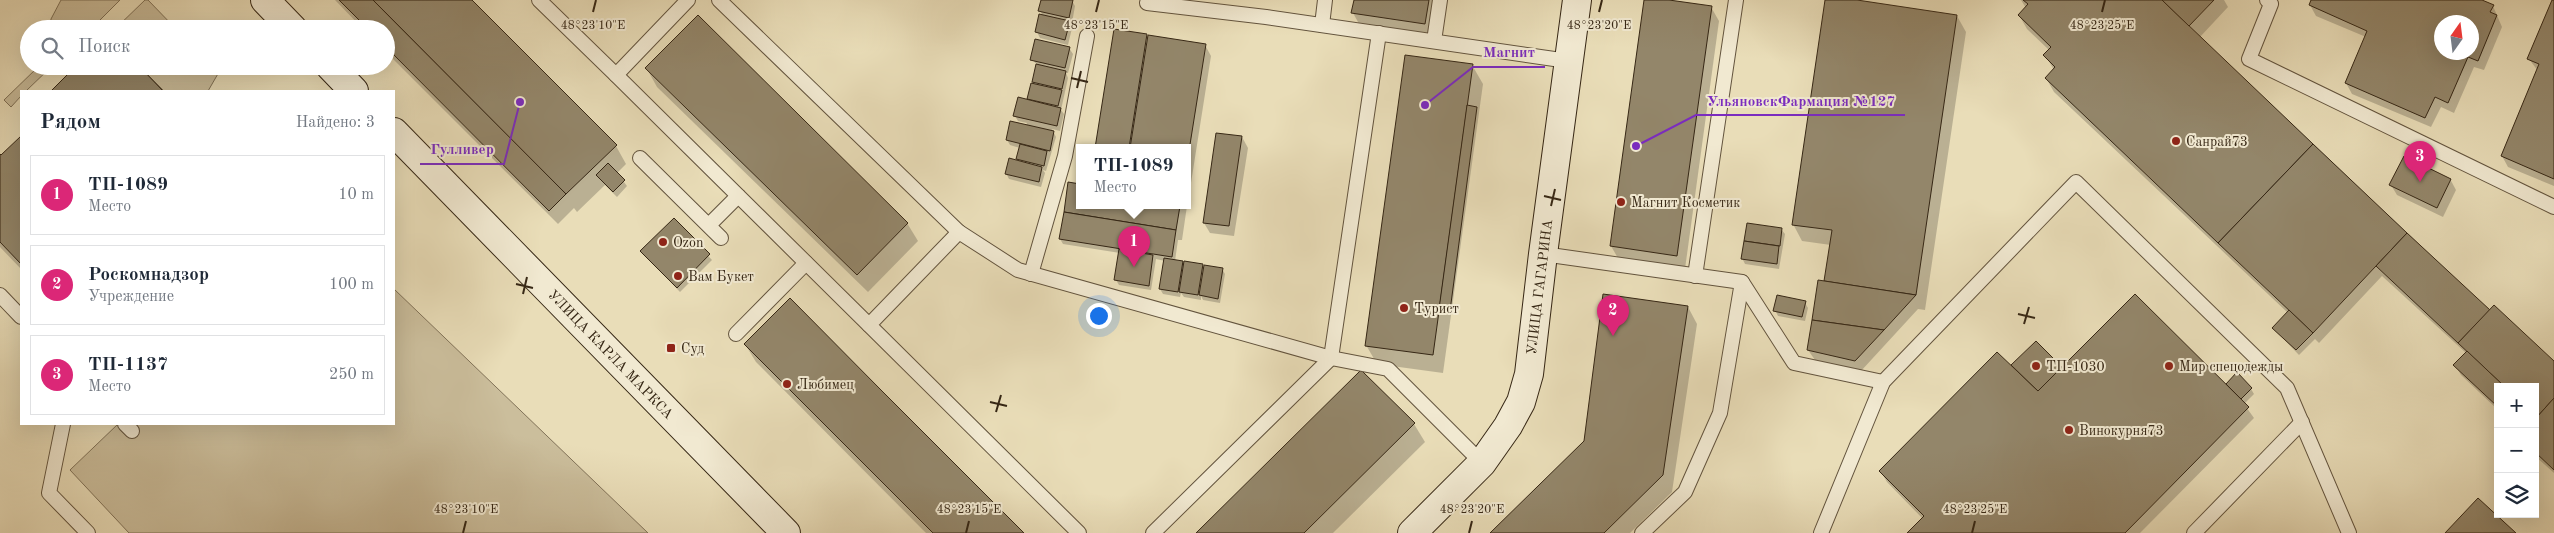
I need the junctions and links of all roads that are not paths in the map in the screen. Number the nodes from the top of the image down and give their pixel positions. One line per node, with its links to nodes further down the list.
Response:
1 (265, 0): 11 (main road)
2 (539, 0): 18 (lane)
3 (688, 0): 18 (lane)
4 (719, 0): 25 (lane)
5 (1325, 0): 12 (lane)
6 (1440, 0): 15 (lane)
7 (1577, 0): 16 (main road, УЛИЦА ГАГАРИНА)
8 (1736, 0): 30 (lane)
9 (2270, 1): 23 (lane)
10 (1147, 3): 12 (lane)
11 (284, 20)
12 (1322, 25): 13 (lane)
13 (1379, 33): 15 (lane); 36 (lane)
14 (1087, 36): 29 (lane)
15 (1434, 41): 16 (lane)
16 (1568, 61): 27 (main road, УЛИЦА ГАГАРИНА)
17 (339, 75): 19 (main road)
18 (616, 75): 22 (lane)
19 (353, 90)
20 (395, 133): 42 (main road, УЛИЦА КАРЛА МАРКСА)
21 (640, 158): 24 (lane)
22 (738, 196): 24 (lane); 28 (lane)
23 (2554, 207)
24 (709, 226): 26 (lane)
25 (959, 232): 29 (lane); 34 (lane)
26 (721, 238)
27 (1542, 254): 30 (lane); 40 (main road, УЛИЦА ГАГАРИНА)
28 (806, 263): 34 (lane); 35 (lane)
29 (1031, 274): 36 (lane)
30 (1695, 276): 31 (lane)
31 (1742, 282): 37 (lane); 46 (lane)
32 (0, 295): 33 (lane)
33 (20, 316)
34 (869, 325): 43 (lane)
35 (736, 334)
36 (1331, 358): 40 (lane); 44 (lane)
37 (1883, 382): 38 (lane); 47 (lane)
38 (2302, 422): 48 (lane); 49 (lane)
39 (63, 425): 41 (lane)
40 (1482, 463): 45 (main road, УЛИЦА ГАГАРИНА)
41 (88, 533)
42 (786, 533)
43 (1078, 533)
44 (1153, 533)
45 (1412, 533)
46 (1642, 533)
47 (1821, 533)
48 (2194, 533)
49 (2349, 533)

